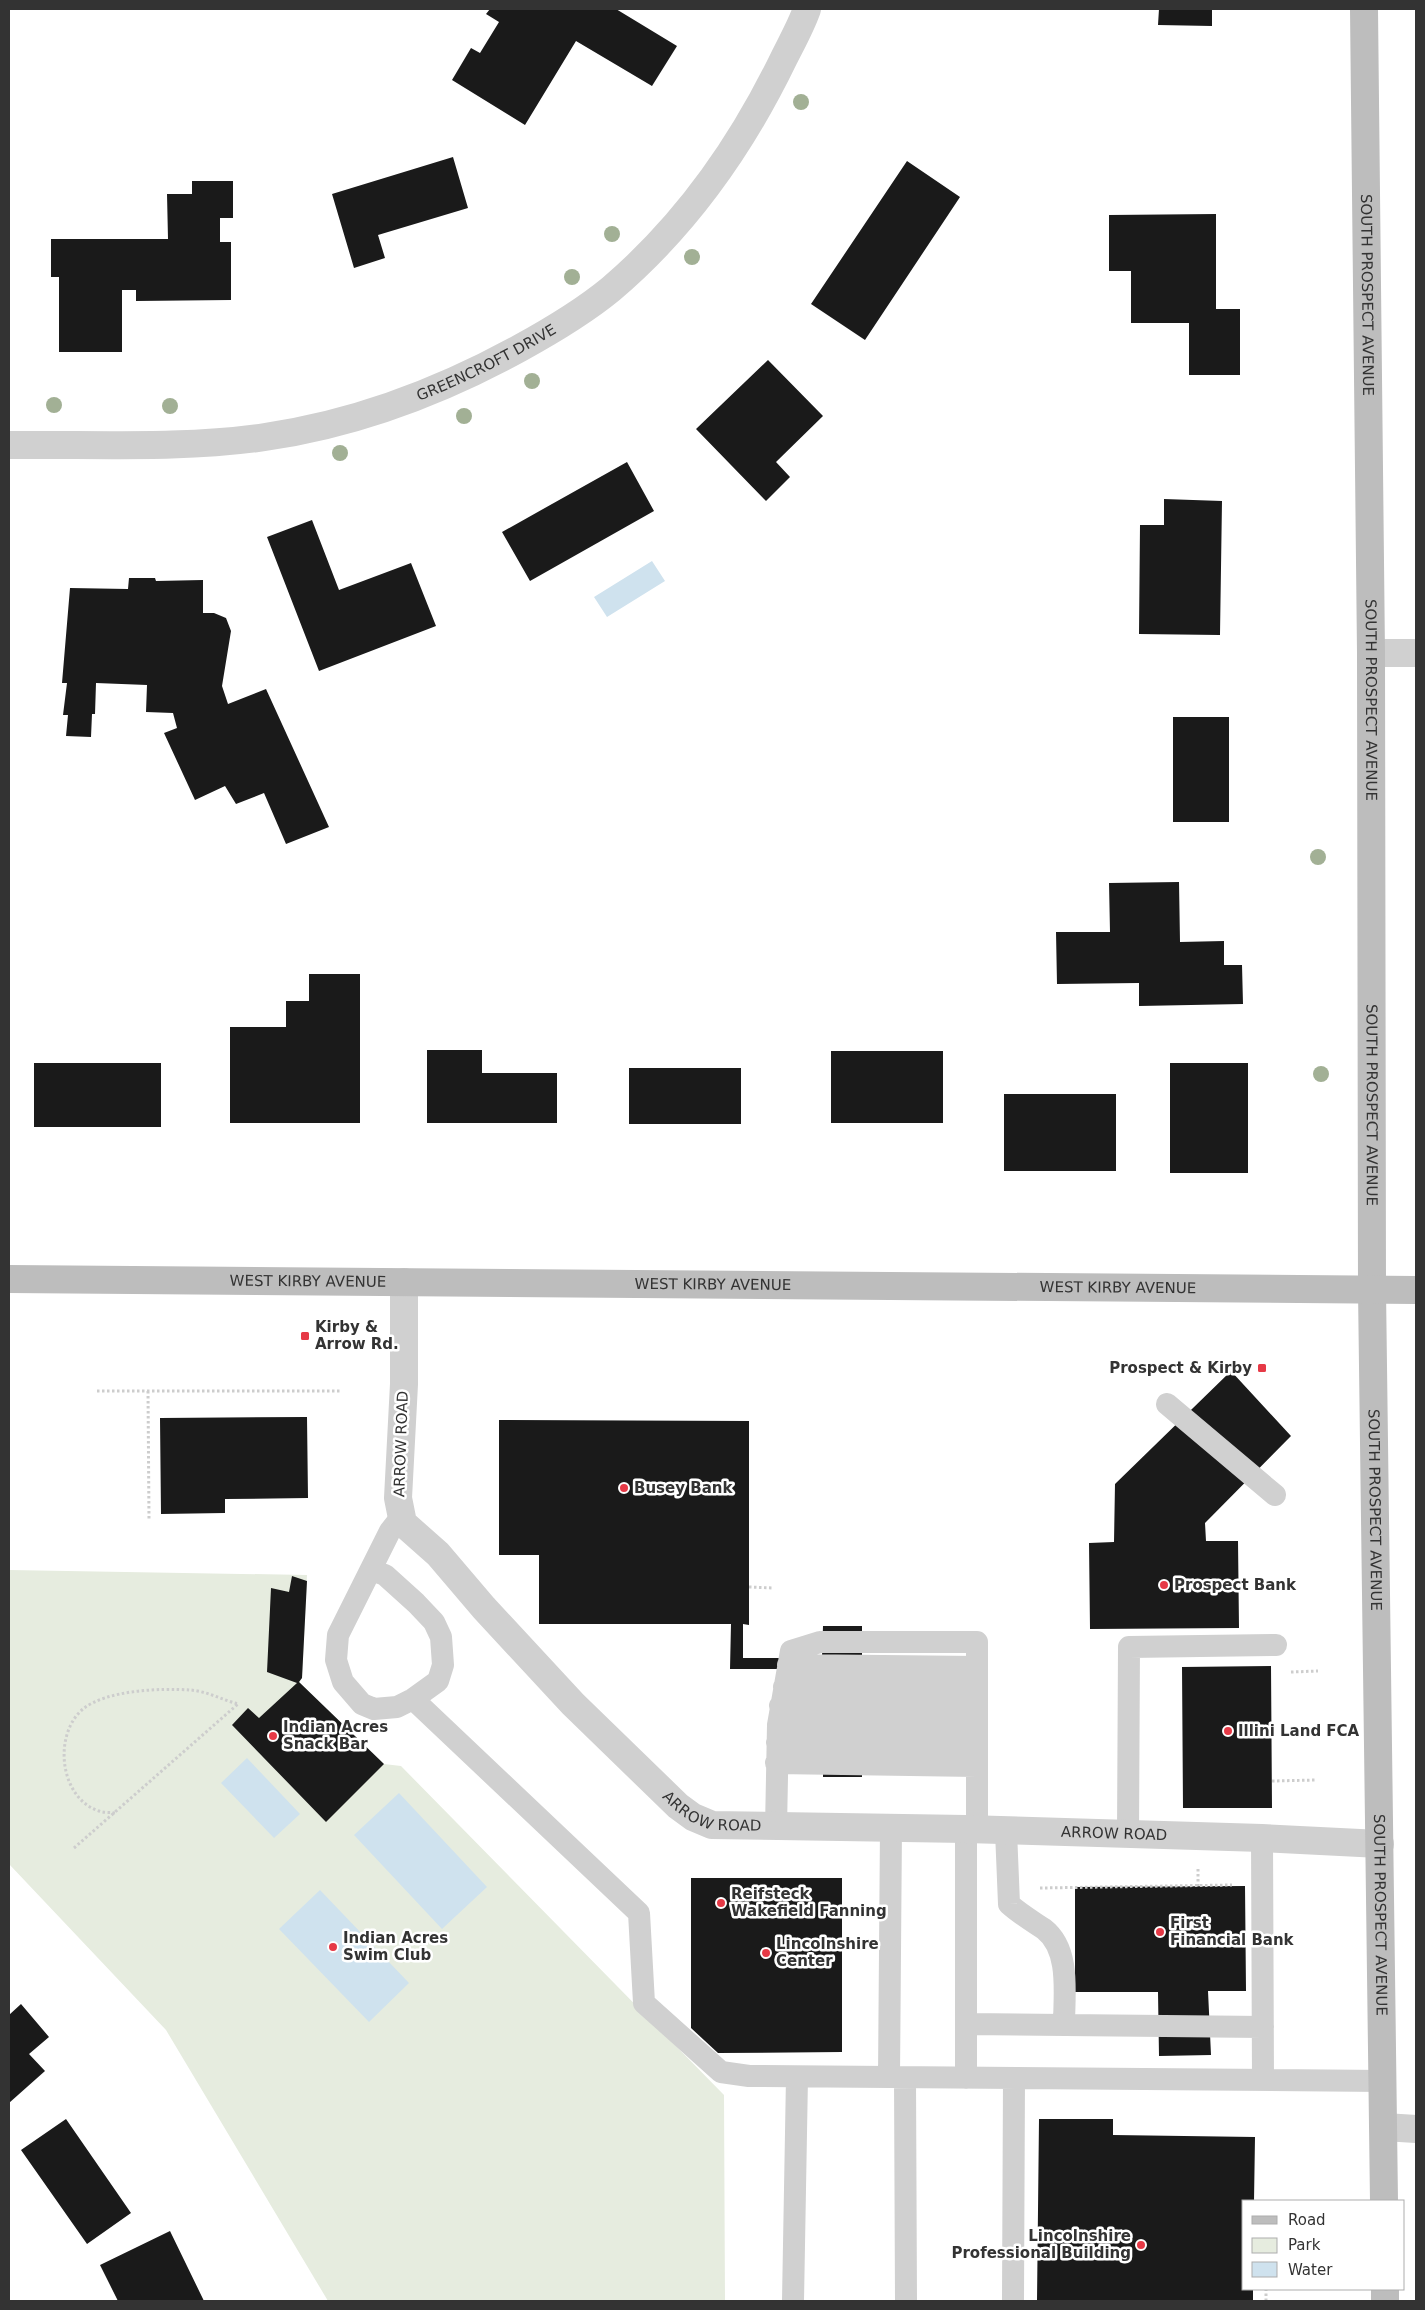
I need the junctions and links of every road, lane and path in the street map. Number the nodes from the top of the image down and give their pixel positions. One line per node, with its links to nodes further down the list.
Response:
1 (807, 9): 3 (street, GREENCROFT DRIVE)
2 (1364, 9): 4 (main road, SOUTH PROSPECT AVENUE)
3 (9, 445)
4 (1371, 652): 5 (street); 8 (main road, SOUTH PROSPECT AVENUE)
5 (1416, 652)
6 (9, 1279): 7 (main road, WEST KIRBY AVENUE)
7 (404, 1282): 8 (main road, WEST KIRBY AVENUE); 15 (street, ARROW ROAD)
8 (1372, 1290): 9 (main road, WEST KIRBY AVENUE); 35 (main road, SOUTH PROSPECT AVENUE)
9 (1416, 1290)
10 (97, 1391): 11 (path)
11 (148, 1391): 12 (path); 16 (path)
12 (342, 1391)
13 (1167, 1404): 14 (lane)
14 (1275, 1494)
15 (401, 1517): 17 (lane); 30 (street, ARROW ROAD)
16 (150, 1520)
17 (371, 1570): 23 (lane); 23 (lane)
18 (749, 1587): 19 (path)
19 (773, 1588)
20 (1276, 1645): 33 (lane)
21 (1318, 1671): 22 (path)
22 (1290, 1672)
23 (414, 1699): 42 (lane)
24 (977, 1718): 25 (lane); 25 (lane); 25 (lane); 25 (lane); 31 (lane)
25 (779, 1725): 30 (lane)
26 (1272, 1780): 27 (path)
27 (1316, 1780)
28 (114, 1812): 28 (path); 36 (path)
29 (890, 1827): 30 (street, ARROW ROAD); 31 (street, ARROW ROAD); 43 (lane)
30 (776, 1828)
31 (971, 1829): 32 (street, ARROW ROAD); 39 (lane)
32 (1006, 1831): 33 (street, ARROW ROAD); 40 (lane)
33 (1128, 1835): 34 (street, ARROW ROAD)
34 (1262, 1838): 35 (street, ARROW ROAD); 37 (lane)
35 (1380, 1844): 47 (main road, SOUTH PROSPECT AVENUE)
36 (74, 1848)
37 (1262, 1884): 38 (path); 41 (lane)
38 (1033, 1889)
39 (966, 2024): 40 (lane); 44 (lane)
40 (1064, 2025): 41 (lane)
41 (1263, 2027): 46 (lane)
42 (798, 2077): 43 (lane); 51 (lane)
43 (897, 2077): 44 (lane); 52 (lane)
44 (966, 2078): 45 (lane)
45 (1014, 2078): 46 (lane); 53 (lane)
46 (1263, 2080): 47 (lane)
47 (1384, 2081): 48 (main road, SOUTH PROSPECT AVENUE)
48 (1384, 2127): 49 (street); 50 (main road, SOUTH PROSPECT AVENUE)
49 (1416, 2129)
50 (1384, 2200)
51 (794, 2301)
52 (906, 2301)
53 (1013, 2301)

